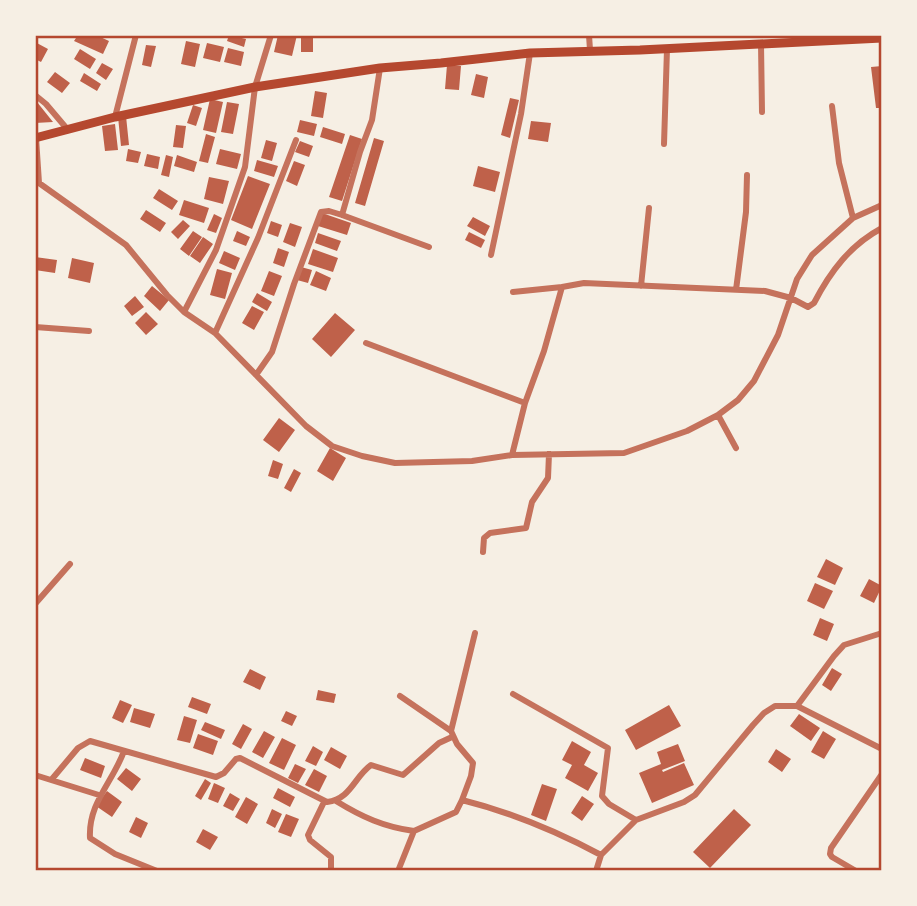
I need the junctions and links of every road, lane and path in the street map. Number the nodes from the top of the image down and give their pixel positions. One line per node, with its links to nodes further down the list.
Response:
1 (136, 35): 15 (street)
2 (271, 35): 11 (street)
3 (589, 35): 8 (street)
4 (868, 37): 5 (main road); 6 (main road)
5 (882, 38)
6 (761, 44): 7 (main road); 14 (street)
7 (667, 49): 8 (main road); 19 (street)
8 (590, 50): 9 (main road)
9 (530, 53): 10 (main road); 28 (street)
10 (380, 68): 11 (main road); 24 (street)
11 (256, 88): 15 (main road); 34 (street)
12 (35, 95): 16 (street)
13 (832, 106): 25 (street)
14 (762, 112)
15 (115, 117): 16 (main road)
16 (68, 130): 17 (main road)
17 (35, 138): 21 (street)
18 (296, 140): 37 (street)
19 (664, 144)
20 (747, 174): 31 (street)
21 (37, 184): 34 (street)
22 (882, 205): 25 (street)
23 (649, 208): 29 (street)
24 (342, 215): 27 (street); 39 (street)
25 (853, 218): 33 (street)
26 (882, 228): 33 (street)
27 (429, 247)
28 (491, 255)
29 (641, 286): 30 (street); 31 (street)
30 (562, 287): 32 (street); 40 (street)
31 (736, 290): 33 (street)
32 (513, 292)
33 (794, 300): 41 (street)
34 (184, 312): 37 (street)
35 (35, 327): 36 (street)
36 (89, 331)
37 (215, 333): 39 (street)
38 (366, 343): 40 (street)
39 (256, 374): 44 (street)
40 (525, 403): 44 (street)
41 (719, 417): 42 (street); 43 (street)
42 (736, 448)
43 (549, 454): 44 (street); 45 (street)
44 (512, 455)
45 (483, 552)
46 (70, 564): 47 (street)
47 (35, 604)
48 (475, 633): 53 (street)
49 (882, 633): 52 (street)
50 (513, 694): 63 (street)
51 (400, 696): 53 (street)
52 (797, 706): 54 (street); 63 (street)
53 (451, 734): 60 (street); 61 (street)
54 (882, 749)
55 (124, 751): 58 (street); 59 (street); 62 (street)
56 (882, 774): 70 (street)
57 (35, 775): 58 (street)
58 (52, 779): 59 (street)
59 (99, 795): 66 (street)
60 (462, 800): 64 (street); 65 (street)
61 (336, 801): 62 (street); 64 (street)
62 (324, 802): 67 (street)
63 (636, 820): 65 (street)
64 (414, 831): 68 (street)
65 (601, 855): 69 (street)
66 (157, 871)
67 (331, 871)
68 (398, 871)
69 (596, 871)
70 (856, 871)

